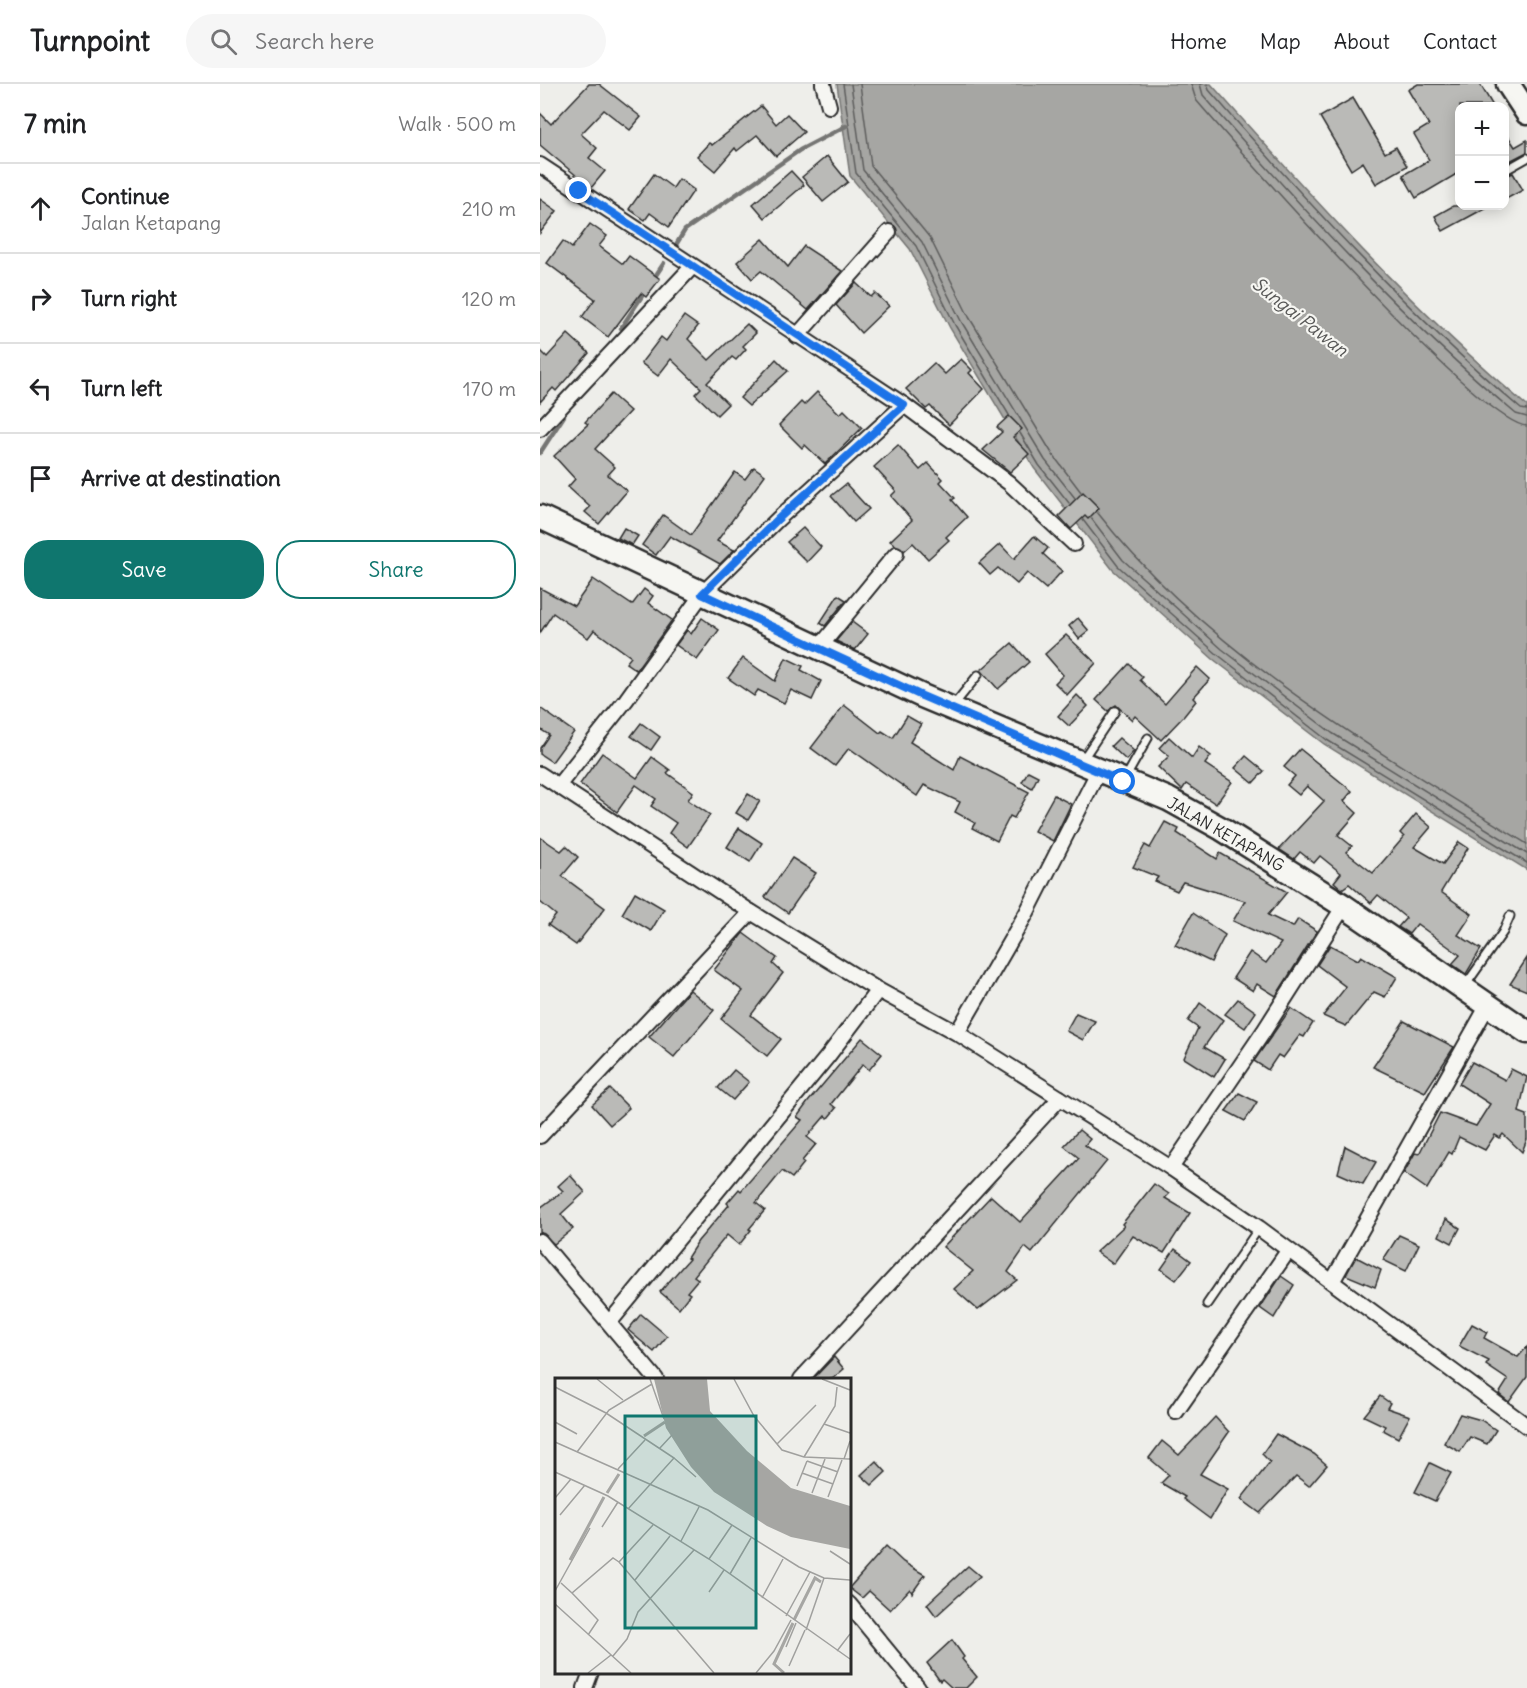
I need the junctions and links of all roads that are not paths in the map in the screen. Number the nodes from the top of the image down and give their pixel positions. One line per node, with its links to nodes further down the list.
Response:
1 (823, 84): 3 (street)
2 (1508, 84): 4 (main road)
3 (829, 106)
4 (1527, 113)
5 (1527, 159): 7 (lane)
6 (540, 165): 9 (street)
7 (1509, 168)
8 (889, 232): 10 (street)
9 (692, 267): 10 (street); 12 (street)
10 (797, 336): 11 (street)
11 (904, 405): 14 (street); 16 (street)
12 (540, 429)
13 (540, 516): 16 (main road, JALAN KETAPANG)
14 (1074, 544)
15 (896, 554): 17 (street)
16 (702, 594): 17 (main road, JALAN KETAPANG); 25 (street)
17 (819, 648): 19 (main road, JALAN KETAPANG)
18 (978, 675): 19 (lane)
19 (952, 708): 22 (main road, JALAN KETAPANG)
20 (1115, 711): 22 (lane)
21 (1148, 738): 24 (lane)
22 (1089, 768): 24 (main road, JALAN KETAPANG); 33 (street)
23 (540, 774): 25 (street)
24 (1123, 782): 26 (main road, JALAN KETAPANG)
25 (558, 786): 27 (street)
26 (1344, 906): 29 (main road, JALAN KETAPANG); 36 (street)
27 (751, 912): 30 (street); 35 (street)
28 (1510, 916): 29 (lane)
29 (1464, 988): 31 (main road, JALAN KETAPANG)
30 (878, 990): 33 (street); 42 (street)
31 (1488, 1005): 32 (main road, JALAN KETAPANG); 40 (street)
32 (1527, 1032)
33 (957, 1033): 34 (street)
34 (1060, 1098): 36 (street); 44 (street)
35 (540, 1136)
36 (1171, 1168): 37 (street)
37 (1259, 1228): 39 (street); 41 (lane)
38 (540, 1241): 42 (street)
39 (1288, 1251): 40 (street); 45 (street)
40 (1332, 1282): 46 (street)
41 (1207, 1304)
42 (610, 1323): 43 (street)
43 (655, 1378)
44 (802, 1378)
45 (1176, 1412)
46 (1527, 1426)
47 (850, 1605): 50 (street)
48 (590, 1673): 49 (street)
49 (585, 1688)
50 (918, 1688)

